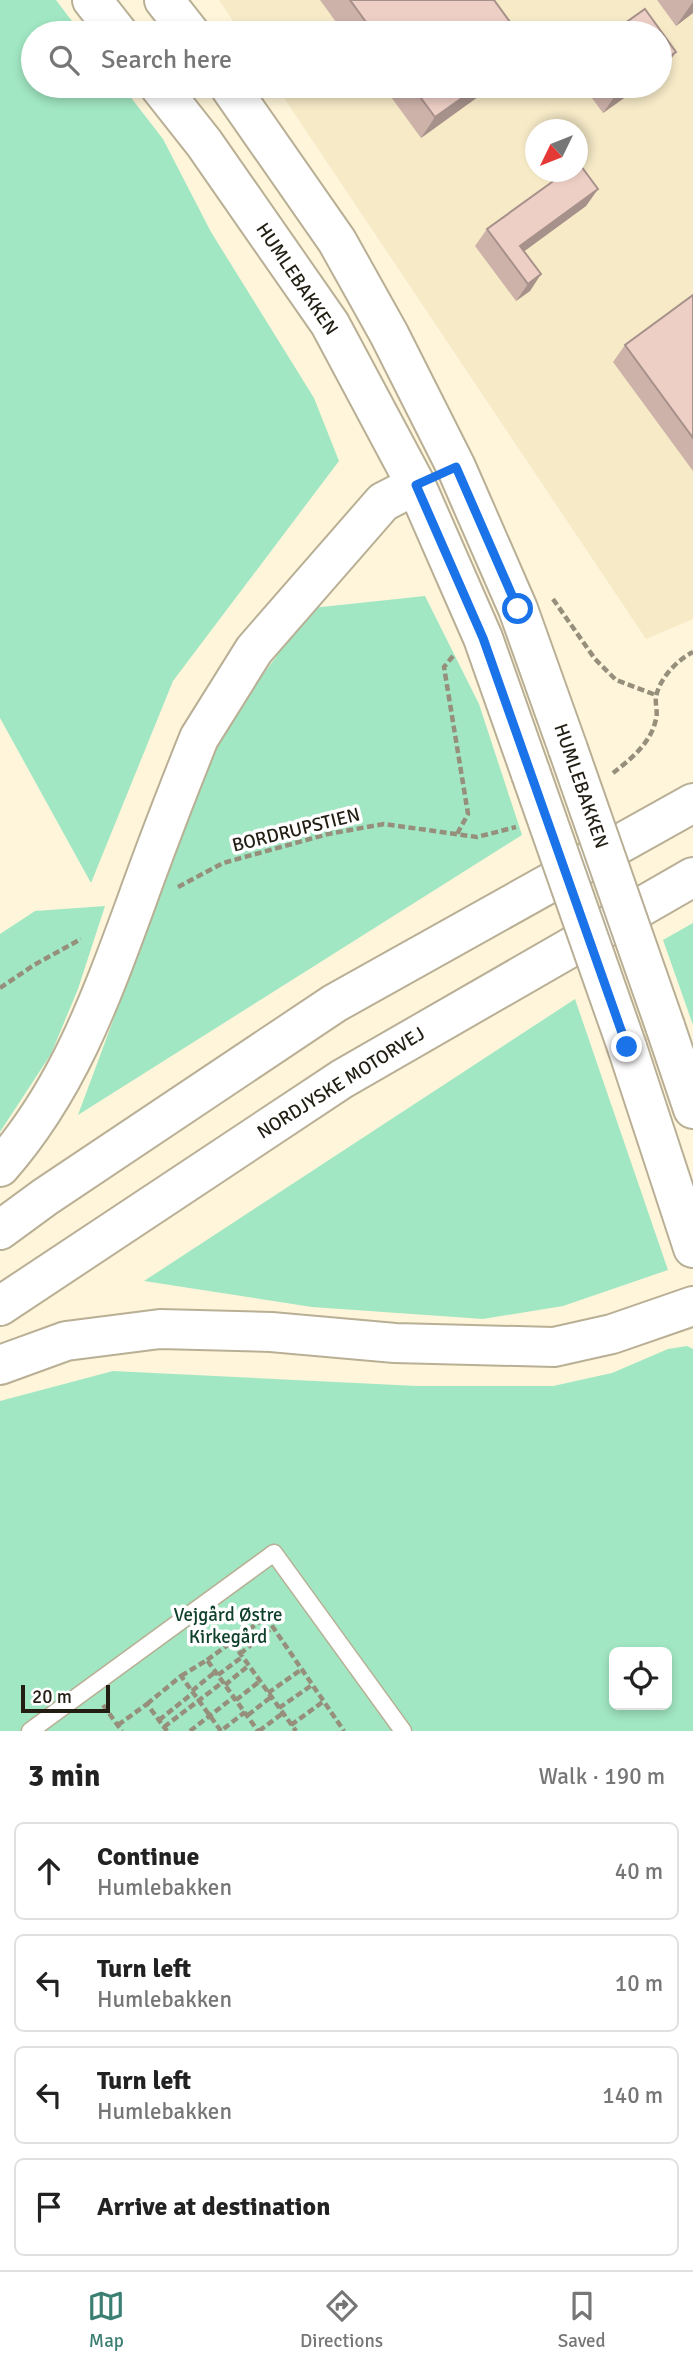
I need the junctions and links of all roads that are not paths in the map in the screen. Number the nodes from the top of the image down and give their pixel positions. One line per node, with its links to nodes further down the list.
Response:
1 (92, 0): 3 (main road)
2 (163, 0): 4 (main road)
3 (109, 21)
4 (180, 21)
5 (168, 98): 8 (main road, HUMLEBAKKEN)
6 (237, 98): 7 (main road, HUMLEBAKKEN)
7 (456, 467): 8 (main road); 11 (main road, HUMLEBAKKEN, bridge)
8 (416, 485): 12 (main road); 14 (main road, HUMLEBAKKEN, bridge)
9 (693, 803): 13 (main road)
10 (693, 877): 15 (main road, NORDJYSKE MOTORVEJ)
11 (693, 1109)
12 (0, 1167)
13 (0, 1230)
14 (693, 1248)
15 (0, 1306)
16 (693, 1306): 17 (main road)
17 (0, 1365)
18 (30, 1731): 19 (lane)
19 (403, 1731)

